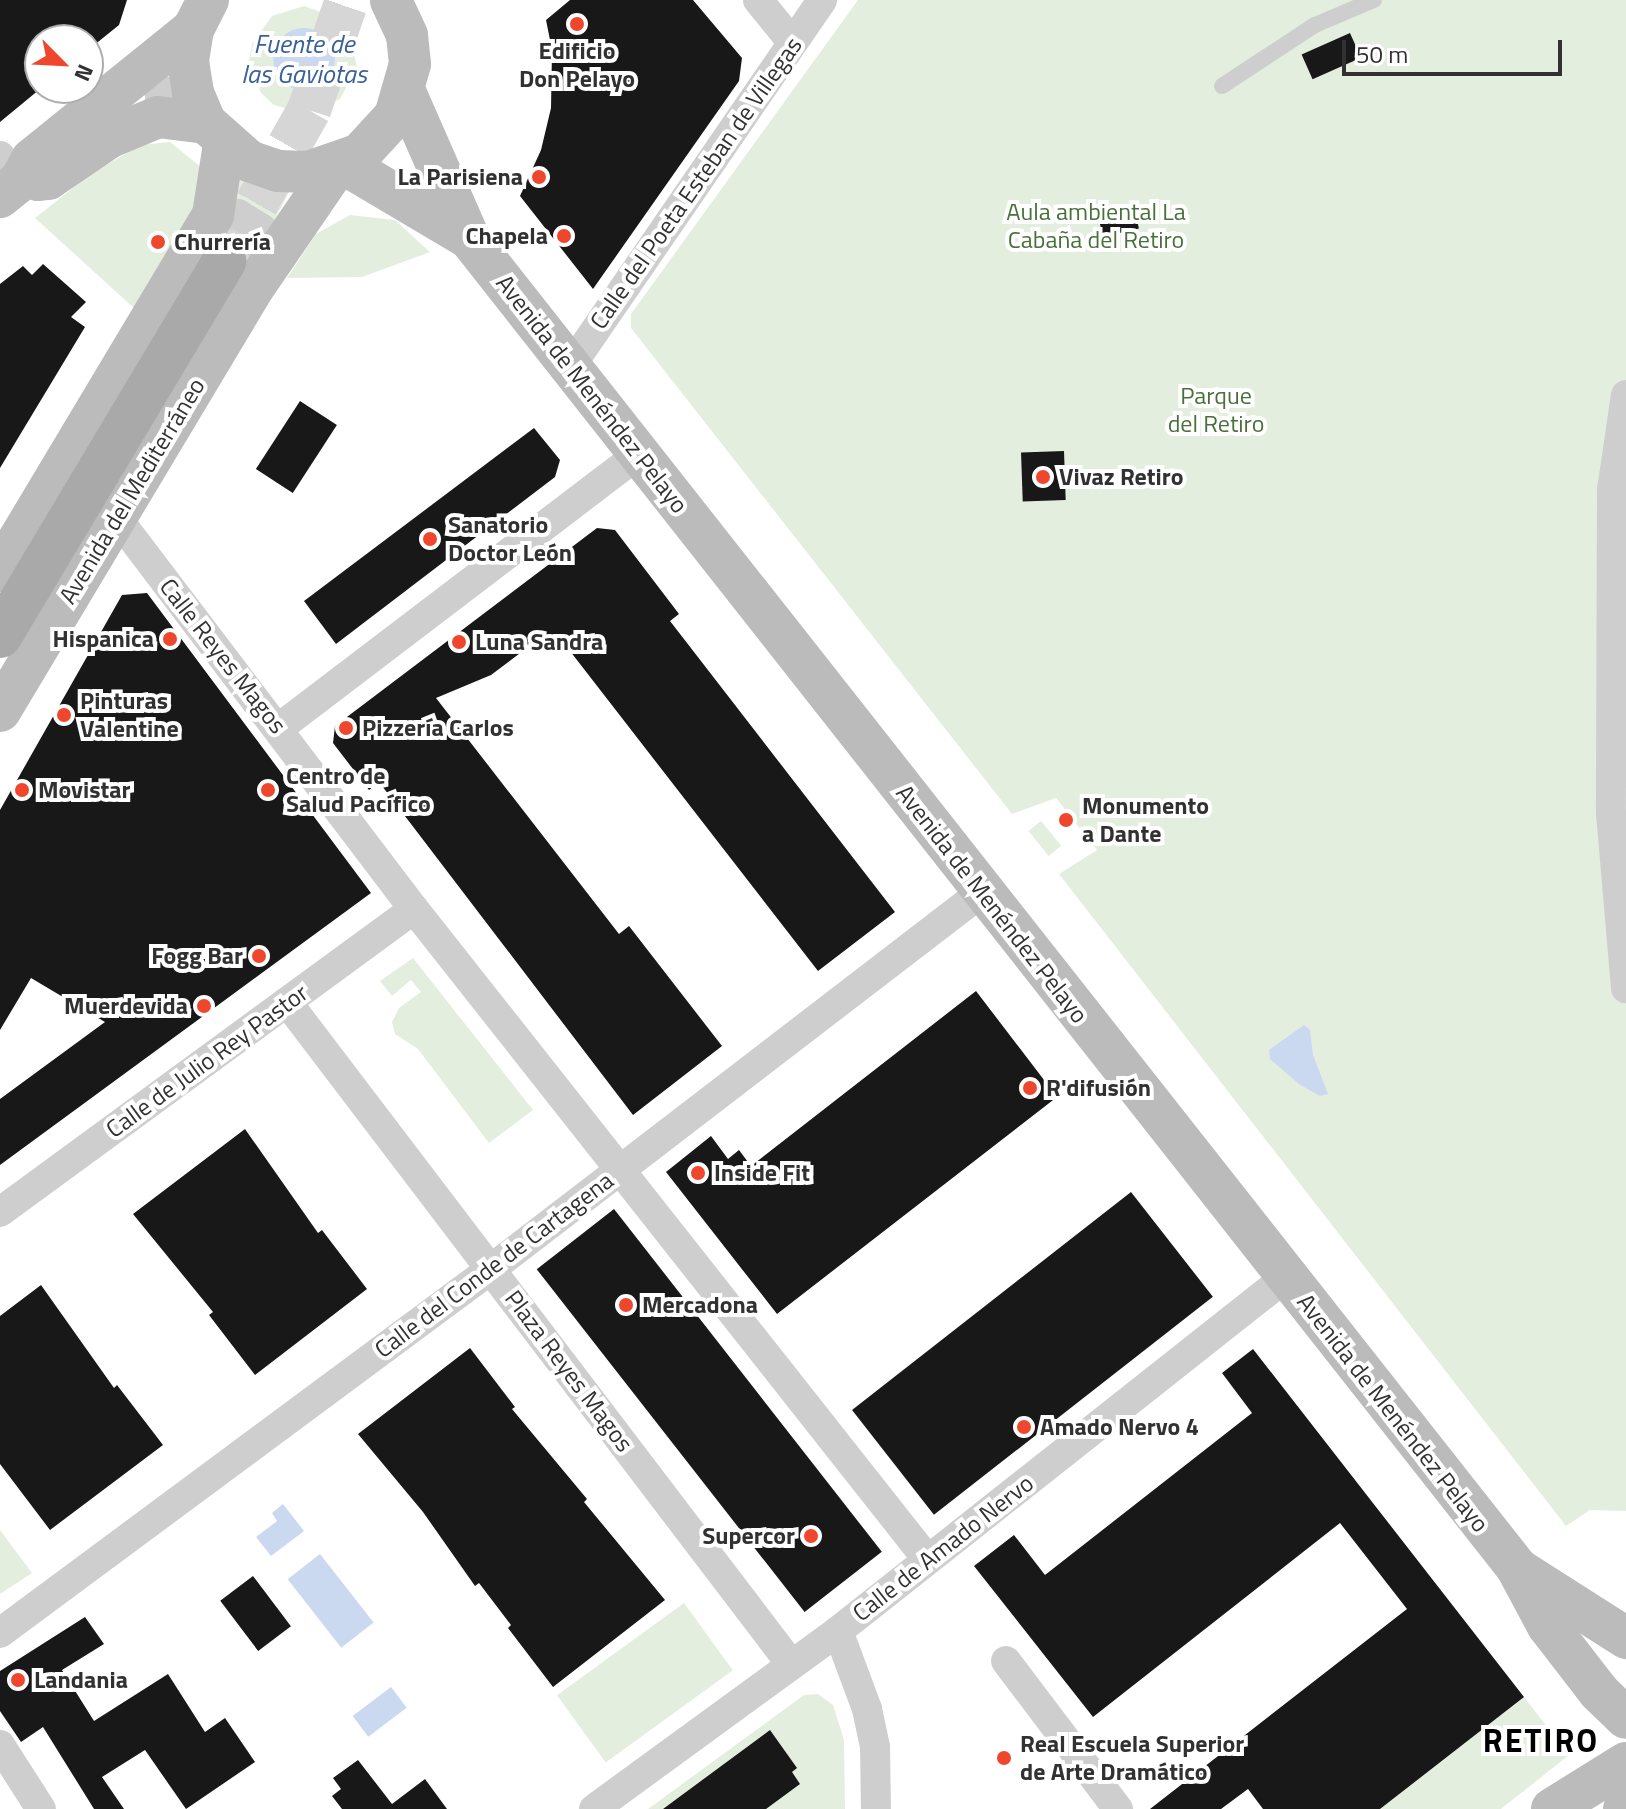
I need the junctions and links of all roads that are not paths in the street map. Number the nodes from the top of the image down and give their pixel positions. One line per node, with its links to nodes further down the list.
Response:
1 (758, 0): 6 (street)
2 (822, 0): 6 (street, Calle del Poeta Esteban de Villegas)
3 (1374, 0): 8 (lane)
4 (395, 3): 9 (main road)
5 (200, 15): 7 (main road); 11 (main road)
6 (792, 42): 17 (street, Calle del Poeta Esteban de Villegas)
7 (141, 73): 10 (street); 13 (main road)
8 (1222, 86)
9 (405, 92): 12 (main road); 15 (main road, Avenida de Menéndez Pelayo)
10 (158, 117): 11 (main road); 13 (main road)
11 (215, 133): 12 (main road); 14 (main road)
12 (340, 164): 15 (main road, Avenida de Menéndez Pelayo); 16 (main road, Avenida del Mediterráneo)
13 (7, 178)
14 (213, 215): 16 (street); 21 (main road)
15 (469, 238): 17 (main road, Avenida de Menéndez Pelayo)
16 (244, 266): 20 (main road, Avenida del Mediterráneo); 22 (main road, Avenida del Mediterráneo)
17 (570, 367): 19 (main road, Avenida de Menéndez Pelayo)
18 (1626, 395): 27 (street)
19 (639, 454): 24 (street); 25 (main road, Avenida de Menéndez Pelayo)
20 (117, 518): 23 (main road, Avenida del Mediterráneo); 24 (street, Calle Reyes Magos)
21 (0, 571)
22 (0, 636)
23 (0, 711)
24 (279, 728): 26 (street, Calle Reyes Magos)
25 (982, 892): 29 (street, Calle del Conde de Cartagena); 32 (main road, Avenida de Menéndez Pelayo)
26 (414, 909): 28 (street, Calle de Julio Rey Pastor); 29 (street)
27 (1626, 988)
28 (287, 1002): 30 (street, Calle de Julio Rey Pastor); 31 (street, Plaza Reyes Magos)
29 (620, 1170): 31 (street, Calle del Conde de Cartagena); 33 (street)
30 (0, 1212)
31 (491, 1269): 36 (street, Calle del Conde de Cartagena); 39 (street, Plaza Reyes Magos)
32 (1286, 1277): 33 (street, Calle de Amado Nervo); 34 (main road, Avenida de Menéndez Pelayo)
33 (928, 1560): 35 (street, Calle de Amado Nervo)
34 (1517, 1568): 37 (main road, Avenida de Menéndez Pelayo); 40 (main road, Avenida de Menéndez Pelayo)
35 (838, 1631): 39 (street, Calle de Amado Nervo); 45 (street)
36 (0, 1633)
37 (1626, 1638)
38 (1006, 1661): 46 (street)
39 (791, 1664): 44 (street, Calle de Amado Nervo)
40 (1626, 1718)
41 (0, 1745): 43 (street)
42 (1626, 1763): 47 (main road)
43 (41, 1809)
44 (594, 1809)
45 (876, 1809)
46 (1118, 1809)
47 (1552, 1809)

